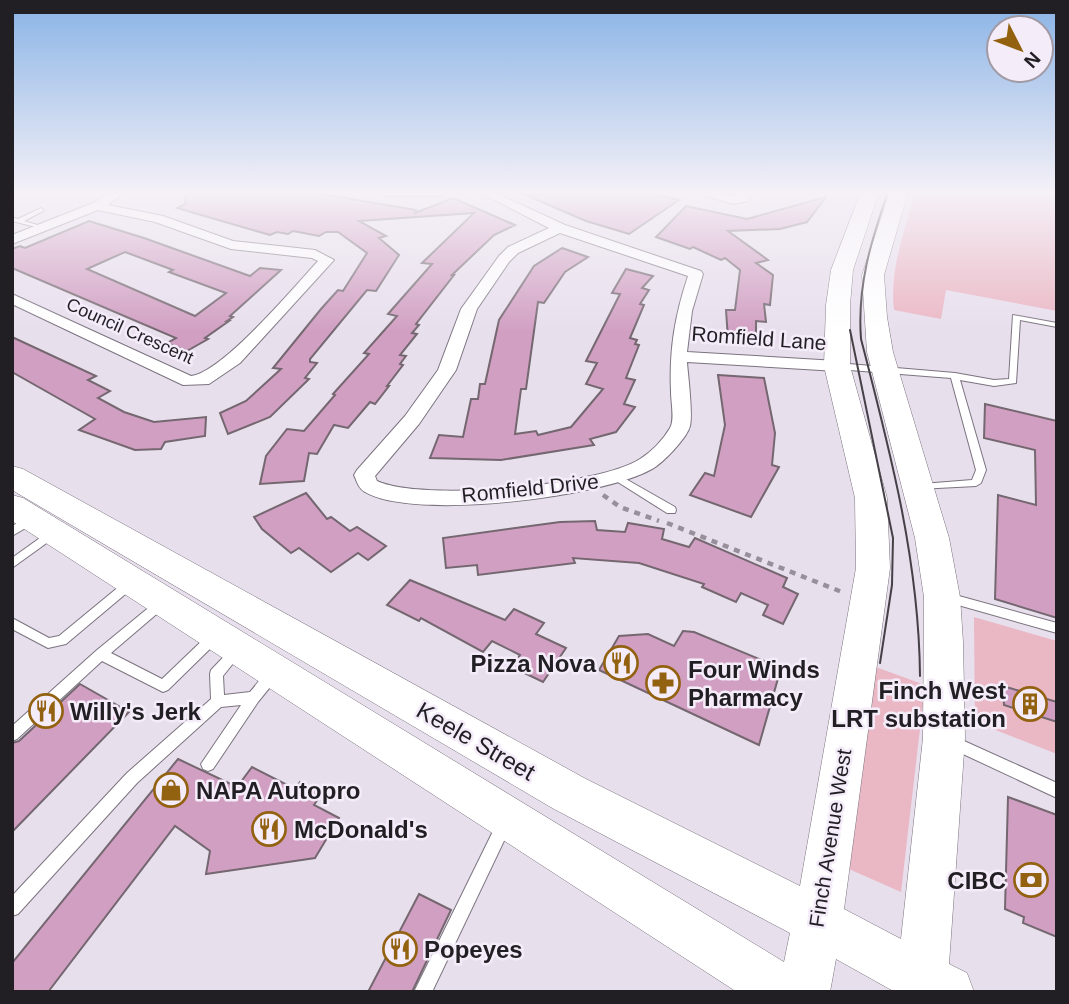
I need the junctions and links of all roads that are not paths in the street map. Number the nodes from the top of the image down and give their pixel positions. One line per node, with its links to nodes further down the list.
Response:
1 (213, 239): 6 (street, Council Crescent)
2 (535, 239): 13 (street, Romfield Drive)
3 (592, 239): 8 (street, Romfield Drive)
4 (853, 239): 9 (main road, Finch Avenue West)
5 (884, 239): 10 (main road)
6 (12, 299)
7 (1057, 325): 11 (lane)
8 (678, 356): 9 (street, Romfield Lane); 13 (street, Romfield Drive)
9 (837, 366): 10 (lane); 32 (main road, Finch Avenue West)
10 (886, 370): 11 (lane); 14 (main road)
11 (955, 376): 14 (lane)
12 (12, 476): 32 (main road, Keele Street)
13 (617, 477): 15 (lane)
14 (919, 487): 19 (main road)
15 (671, 510)
16 (28, 522): 17 (lane); 18 (main road, Keele Street)
17 (12, 564)
18 (148, 592): 20 (lane); 22 (main road, Keele Street); 23 (lane)
19 (942, 597): 21 (lane); 27 (main road)
20 (12, 623)
21 (1057, 628)
22 (228, 642): 23 (lane); 24 (main road, Keele Street); 25 (lane)
23 (101, 654): 26 (lane)
24 (265, 685): 25 (lane); 28 (lane); 30 (main road, Keele Street)
25 (218, 701): 31 (lane)
26 (12, 736)
27 (944, 738): 29 (lane); 33 (main road)
28 (208, 764)
29 (1057, 791)
30 (507, 817): 34 (lane); 35 (main road, Keele Street)
31 (12, 908)
32 (818, 922): 33 (main road, Keele Street); 36 (main road, Finch Avenue West)
33 (931, 987)
34 (422, 992)
35 (785, 992)
36 (804, 992)

